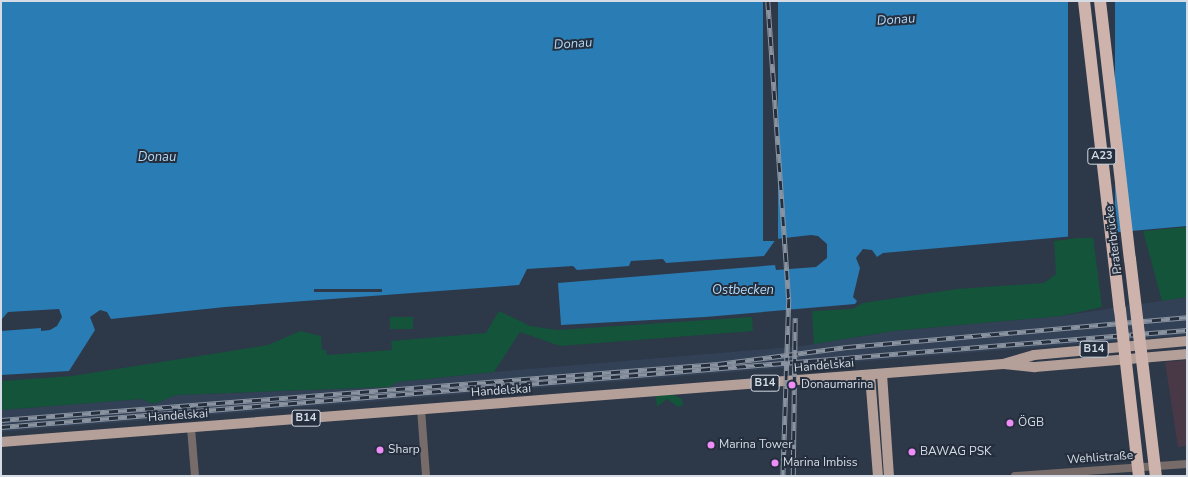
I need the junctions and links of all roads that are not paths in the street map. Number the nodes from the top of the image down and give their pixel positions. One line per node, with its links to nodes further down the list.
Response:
1 (1084, 1): 17 (highway, Praterbrücke / A23, bridge)
2 (1100, 1): 18 (highway, Praterbrücke / A23, bridge)
3 (1187, 341): 5 (main road, Handelskai / B14)
4 (1187, 354): 5 (main road, Handelskai / B14)
5 (1002, 364): 6 (main road, Handelskai / B14)
6 (882, 374): 7 (main road, Handelskai / B14); 15 (main road)
7 (870, 375): 8 (main road, Handelskai / B14); 14 (main road)
8 (421, 409): 9 (main road, Handelskai / B14); 13 (street)
9 (191, 428): 10 (main road, Handelskai / B14); 12 (street)
10 (1, 442)
11 (1187, 464): 16 (street, Wehlistraße)
12 (195, 476)
13 (426, 476)
14 (878, 476)
15 (889, 476)
16 (1015, 476)
17 (1139, 476)
18 (1156, 476)

